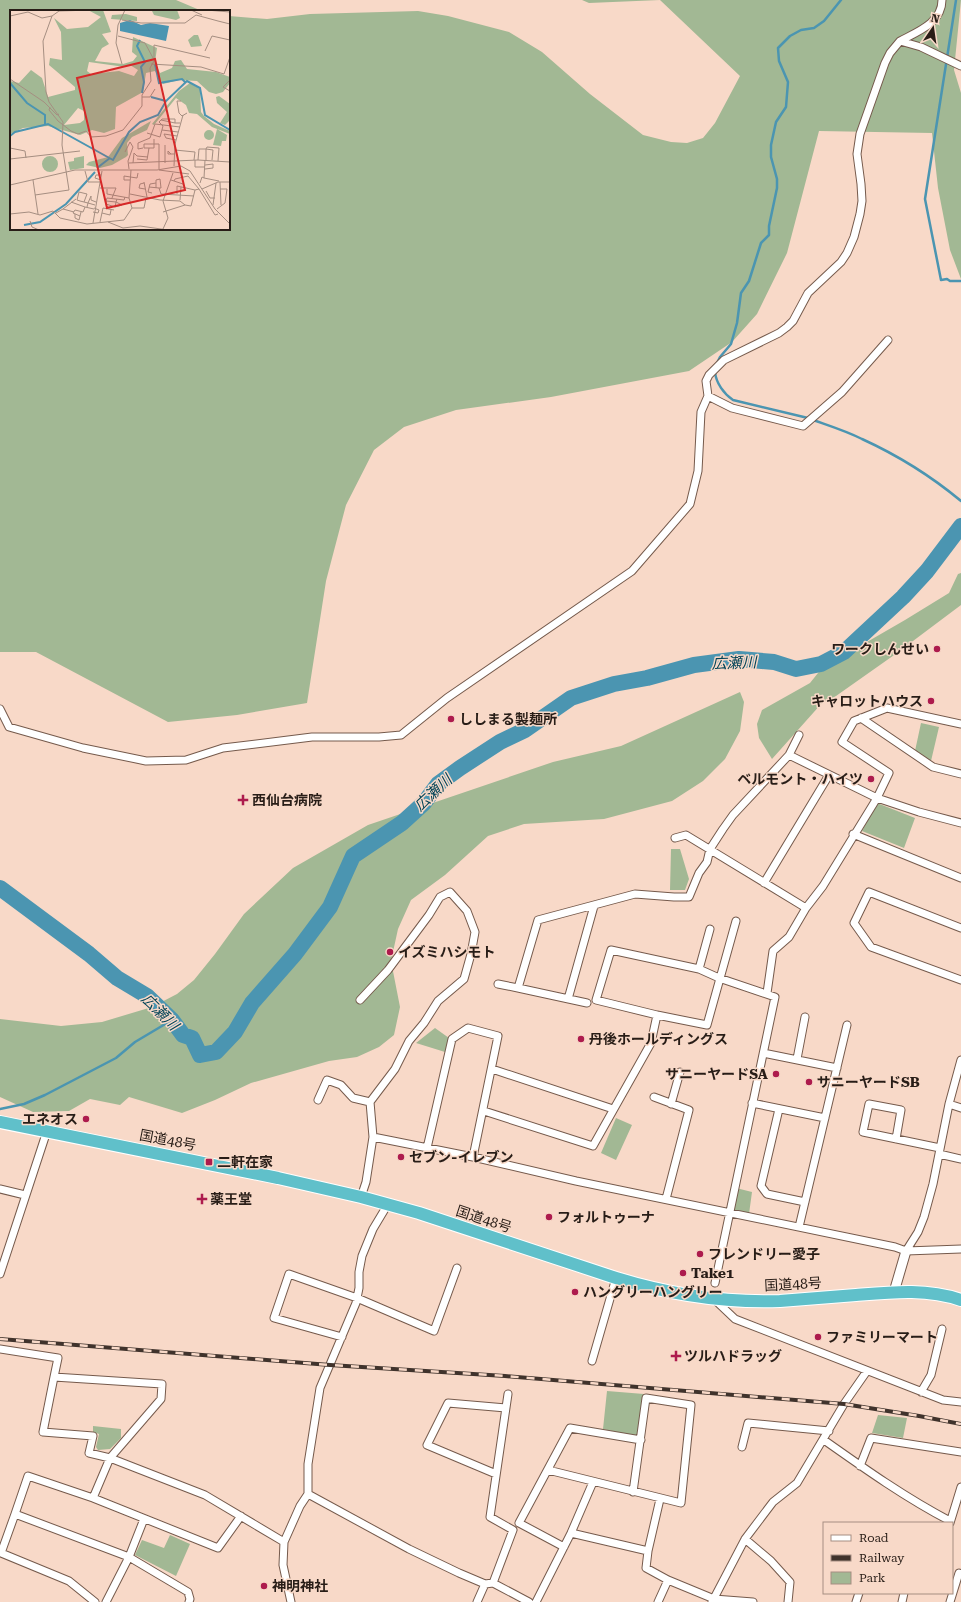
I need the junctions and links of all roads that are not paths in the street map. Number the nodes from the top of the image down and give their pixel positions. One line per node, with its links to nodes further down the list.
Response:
1 (942, 0): 2 (street)
2 (900, 41): 3 (street); 5 (street)
3 (961, 66)
4 (888, 340): 5 (street)
5 (708, 396): 6 (street)
6 (0, 709)
7 (861, 718): 8 (street); 11 (street); 13 (street)
8 (961, 724)
9 (799, 735): 10 (street)
10 (789, 755): 12 (street); 17 (street)
11 (961, 774)
12 (829, 775): 13 (street); 19 (street)
13 (877, 798): 14 (street); 15 (street)
14 (961, 823)
15 (854, 834): 18 (street); 21 (street)
16 (675, 838): 17 (street)
17 (710, 849): 19 (street); 20 (street)
18 (961, 878)
19 (764, 883): 21 (street)
20 (594, 906): 29 (street); 31 (street)
21 (806, 908): 30 (street)
22 (736, 921): 26 (street)
23 (961, 928): 27 (street)
24 (710, 929): 25 (street)
25 (699, 969): 26 (street); 34 (street)
26 (719, 978): 30 (street); 34 (street)
27 (961, 980)
28 (498, 984): 29 (street)
29 (518, 988): 31 (street)
30 (767, 994): 46 (street)
31 (568, 999): 33 (street)
32 (360, 1000): 45 (street)
33 (587, 1003)
34 (657, 1015): 50 (street)
35 (805, 1017): 38 (street)
36 (847, 1025): 40 (street)
37 (768, 1054): 38 (street)
38 (797, 1059): 40 (street)
39 (961, 1060): 48 (street)
40 (837, 1068): 53 (street)
41 (492, 1069): 50 (street); 52 (street); 58 (street)
42 (680, 1072): 47 (street)
43 (654, 1097): 47 (street)
44 (318, 1100): 45 (street)
45 (370, 1102): 56 (street)
46 (752, 1103): 51 (street); 68 (street)
47 (672, 1104): 65 (street)
48 (949, 1104): 49 (street); 59 (street)
49 (961, 1108)
50 (613, 1109): 52 (street)
51 (779, 1109): 53 (street); 66 (street)
52 (484, 1110): 60 (street)
53 (825, 1118): 66 (street)
54 (0, 1122): 55 (highway, 国道48号)
55 (47, 1131): 63 (street); 64 (highway, 国道48号)
56 (373, 1137): 58 (street); 64 (street)
57 (896, 1139): 57 (street); 59 (street)
58 (427, 1148): 60 (street)
59 (939, 1151): 61 (street); 71 (street)
60 (473, 1157): 65 (street)
61 (961, 1159)
62 (0, 1189): 63 (street)
63 (25, 1195): 72 (street)
64 (361, 1197): 67 (highway, 国道48号)
65 (666, 1199): 68 (street)
66 (805, 1202): 69 (street)
67 (388, 1204): 75 (highway, 国道48号); 78 (street)
68 (729, 1213): 69 (street); 76 (street)
69 (799, 1227): 71 (street)
70 (961, 1249): 71 (street)
71 (906, 1251): 77 (street)
72 (2, 1257): 74 (street)
73 (457, 1268): 78 (street)
74 (0, 1274)
75 (616, 1278): 79 (highway, 国道48号); 84 (street)
76 (715, 1282)
77 (894, 1292): 79 (highway, 国道48号); 80 (highway, 国道48号)
78 (357, 1298): 82 (street); 82 (street)
79 (715, 1300): 85 (street)
80 (961, 1300)
81 (942, 1329): 87 (street)
82 (342, 1337): 103 (street)
83 (0, 1349): 86 (street)
84 (592, 1361)
85 (867, 1371): 87 (street); 91 (street)
86 (54, 1377): 96 (street); 96 (street)
87 (921, 1392): 89 (street)
88 (508, 1394): 90 (street)
89 (961, 1402)
90 (506, 1408): 99 (street); 99 (street)
91 (829, 1431): 93 (street); 94 (street)
92 (641, 1440): 98 (street); 102 (street); 105 (street)
93 (824, 1440): 97 (street); 111 (street)
94 (742, 1447)
95 (961, 1452): 97 (street)
96 (110, 1458): 104 (street); 107 (street)
97 (860, 1466): 109 (street)
98 (548, 1470): 100 (street); 113 (street)
99 (496, 1474): 118 (street)
100 (593, 1482): 102 (street); 110 (street)
101 (961, 1487): 109 (street)
102 (633, 1492): 105 (street)
103 (308, 1494): 112 (street); 119 (street)
104 (93, 1498): 106 (street); 108 (street)
105 (660, 1499): 114 (street)
106 (15, 1514): 115 (street); 122 (street)
107 (241, 1516): 108 (street); 112 (street)
108 (144, 1519): 115 (street)
109 (950, 1522)
110 (571, 1532): 113 (street); 114 (street)
111 (745, 1539): 121 (street); 131 (street)
112 (284, 1542): 125 (street)
113 (564, 1547): 128 (street)
114 (648, 1551): 117 (street)
115 (130, 1557): 123 (street); 124 (street)
116 (960, 1574): 120 (street)
117 (668, 1580): 121 (street); 129 (street)
118 (493, 1583): 119 (street); 127 (street)
119 (485, 1584): 126 (street)
120 (953, 1594)
121 (713, 1600): 130 (street)
122 (95, 1602)
123 (106, 1602)
124 (189, 1602)
125 (291, 1602)
126 (477, 1602)
127 (529, 1602)
128 (536, 1602)
129 (658, 1602)
130 (753, 1602)
131 (788, 1602)

